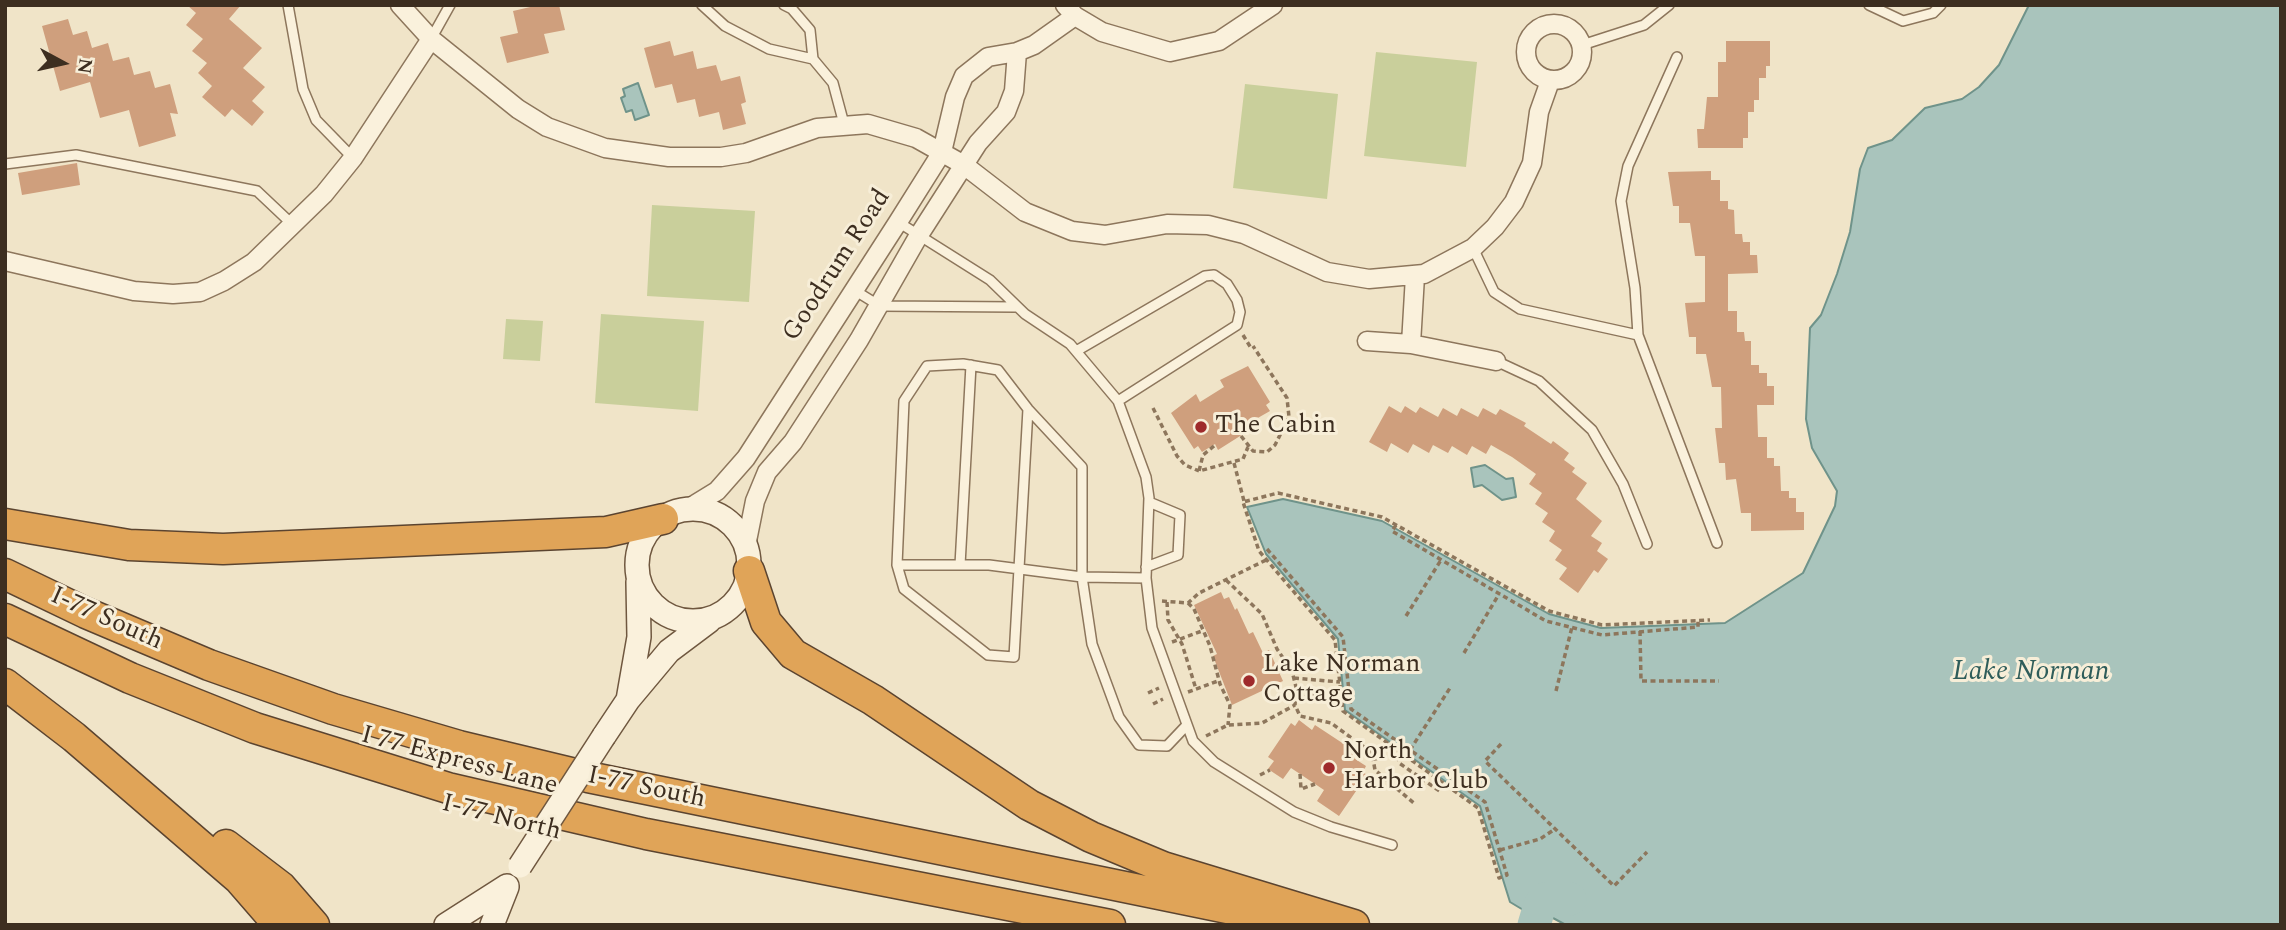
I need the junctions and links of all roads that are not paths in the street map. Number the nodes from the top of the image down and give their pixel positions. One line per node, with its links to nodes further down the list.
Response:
1 (288, 5): 19 (lane)
2 (400, 5): 11 (street)
3 (450, 5): 11 (lane)
4 (702, 5): 15 (lane)
5 (784, 5): 15 (lane)
6 (1273, 5): 10 (street)
7 (1669, 5): 12 (lane)
8 (1869, 5): 9 (lane)
9 (1941, 5)
10 (1070, 10): 13 (street, Goodrum Road)
11 (431, 40): 17 (street); 19 (street)
12 (1582, 45): 16 (street); 16 (street)
13 (1017, 52): 18 (street, Goodrum Road); 21 (street, Goodrum Road)
14 (1678, 57): 31 (lane)
15 (813, 59): 17 (lane)
16 (1550, 81): 25 (street)
17 (844, 124): 18 (street)
18 (942, 152): 21 (street); 22 (street, Goodrum Road)
19 (353, 158): 23 (street)
20 (5, 164): 23 (lane)
21 (964, 165): 24 (street, Goodrum Road); 27 (street)
22 (898, 222): 24 (lane); 28 (street, Goodrum Road)
23 (292, 225): 26 (street)
24 (919, 235): 29 (street, Goodrum Road); 30 (lane)
25 (1473, 247): 27 (street); 31 (lane)
26 (5, 261)
27 (1415, 276): 33 (street)
28 (854, 290): 29 (lane); 40 (street, Goodrum Road)
29 (880, 306): 30 (lane); 44 (street, Goodrum Road)
30 (1016, 307): 34 (lane)
31 (1639, 335): 42 (lane)
32 (1367, 341): 33 (street)
33 (1411, 344): 35 (street)
34 (1078, 350): 37 (lane); 37 (lane)
35 (1496, 361): 43 (lane)
36 (971, 365): 38 (lane); 45 (lane); 46 (lane)
37 (1118, 401): 39 (lane)
38 (1028, 409): 48 (lane); 51 (lane)
39 (1149, 500): 47 (lane); 47 (lane)
40 (675, 514): 41 (highway); 44 (main road); 49 (main road)
41 (5, 524)
42 (1717, 543)
43 (1647, 544)
44 (748, 558): 54 (main road); 71 (highway)
45 (897, 565): 46 (lane); 48 (lane)
46 (960, 565): 48 (lane)
47 (1146, 567): 52 (lane)
48 (1019, 568): 51 (lane)
49 (638, 573): 54 (main road); 58 (main road)
50 (5, 574): 70 (highway, I-77 South)
51 (1082, 577): 52 (lane); 59 (lane)
52 (1146, 578): 59 (lane)
53 (5, 594): 69 (highway, I 77 Express Lane)
54 (713, 618): 58 (main road)
55 (5, 619): 68 (highway, I 77 Express Lane)
56 (5, 639): 67 (highway, I-77 North)
57 (5, 684): 60 (highway)
58 (628, 700): 62 (main road, bridge)
59 (1185, 727): 61 (lane)
60 (117, 775): 63 (highway); 64 (highway)
61 (1392, 845)
62 (507, 886): 65 (main road); 66 (main road)
63 (279, 925)
64 (314, 925)
65 (446, 925)
66 (492, 925)
67 (1018, 925)
68 (1110, 925)
69 (1221, 925)
70 (1310, 925)
71 (1354, 925)

